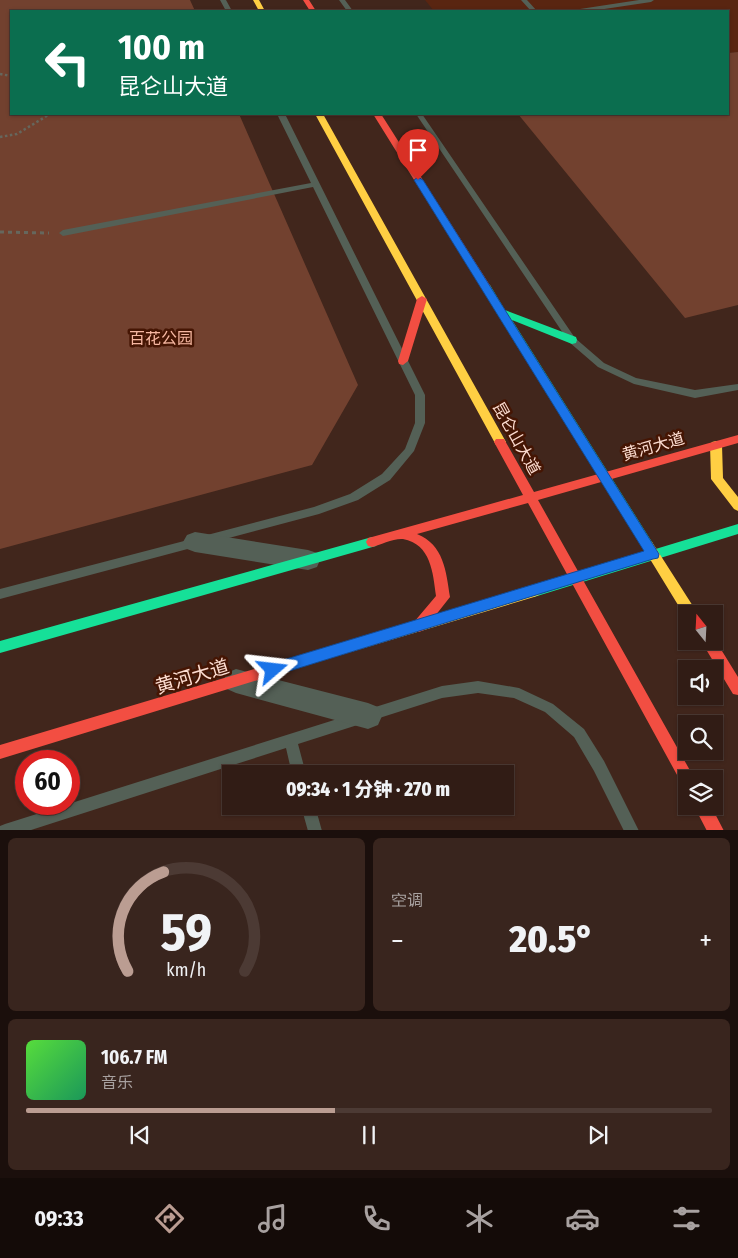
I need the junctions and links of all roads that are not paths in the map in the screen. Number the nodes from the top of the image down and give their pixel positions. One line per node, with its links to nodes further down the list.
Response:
1 (524, 0): 3 (lane)
2 (651, 0): 4 (lane)
3 (533, 10)
4 (586, 10)
5 (282, 115): 9 (lane)
6 (320, 115): 11 (main road, 昆仑山大道)
7 (378, 115): 12 (main road)
8 (420, 115): 13 (lane)
9 (316, 184): 10 (lane); 14 (lane)
10 (63, 233)
11 (422, 299): 14 (main road); 19 (main road, 昆仑山大道)
12 (501, 312): 13 (main road); 18 (main road)
13 (572, 340): 15 (lane)
14 (403, 361): 23 (lane)
15 (738, 387)
16 (738, 439): 17 (main road, 黄河大道)
17 (716, 445): 18 (main road, 黄河大道); 20 (main road)
18 (604, 476): 19 (main road, 黄河大道); 24 (main road)
19 (532, 498): 22 (main road, 黄河大道); 26 (main road, 昆仑山大道)
20 (738, 506)
21 (738, 529): 24 (main road, 黄河大道)
22 (403, 534): 25 (main road, 黄河大道); 29 (main road)
23 (195, 542): 25 (street); 27 (lane)
24 (653, 554): 26 (main road, 黄河大道); 28 (main road)
25 (311, 560): 30 (main road, 黄河大道)
26 (576, 578): 29 (main road, 黄河大道); 38 (main road, 昆仑山大道)
27 (0, 594)
28 (685, 605)
29 (419, 626): 32 (main road, 黄河大道)
30 (0, 647)
31 (714, 650): 33 (main road)
32 (236, 681): 34 (street); 36 (main road, 黄河大道)
33 (738, 689)
34 (368, 716): 35 (lane); 43 (lane)
35 (290, 740): 37 (lane); 41 (lane)
36 (0, 752)
37 (297, 765)
38 (682, 770)
39 (311, 815): 42 (lane)
40 (707, 815): 44 (main road)
41 (5, 830)
42 (315, 830)
43 (632, 830)
44 (716, 830)

